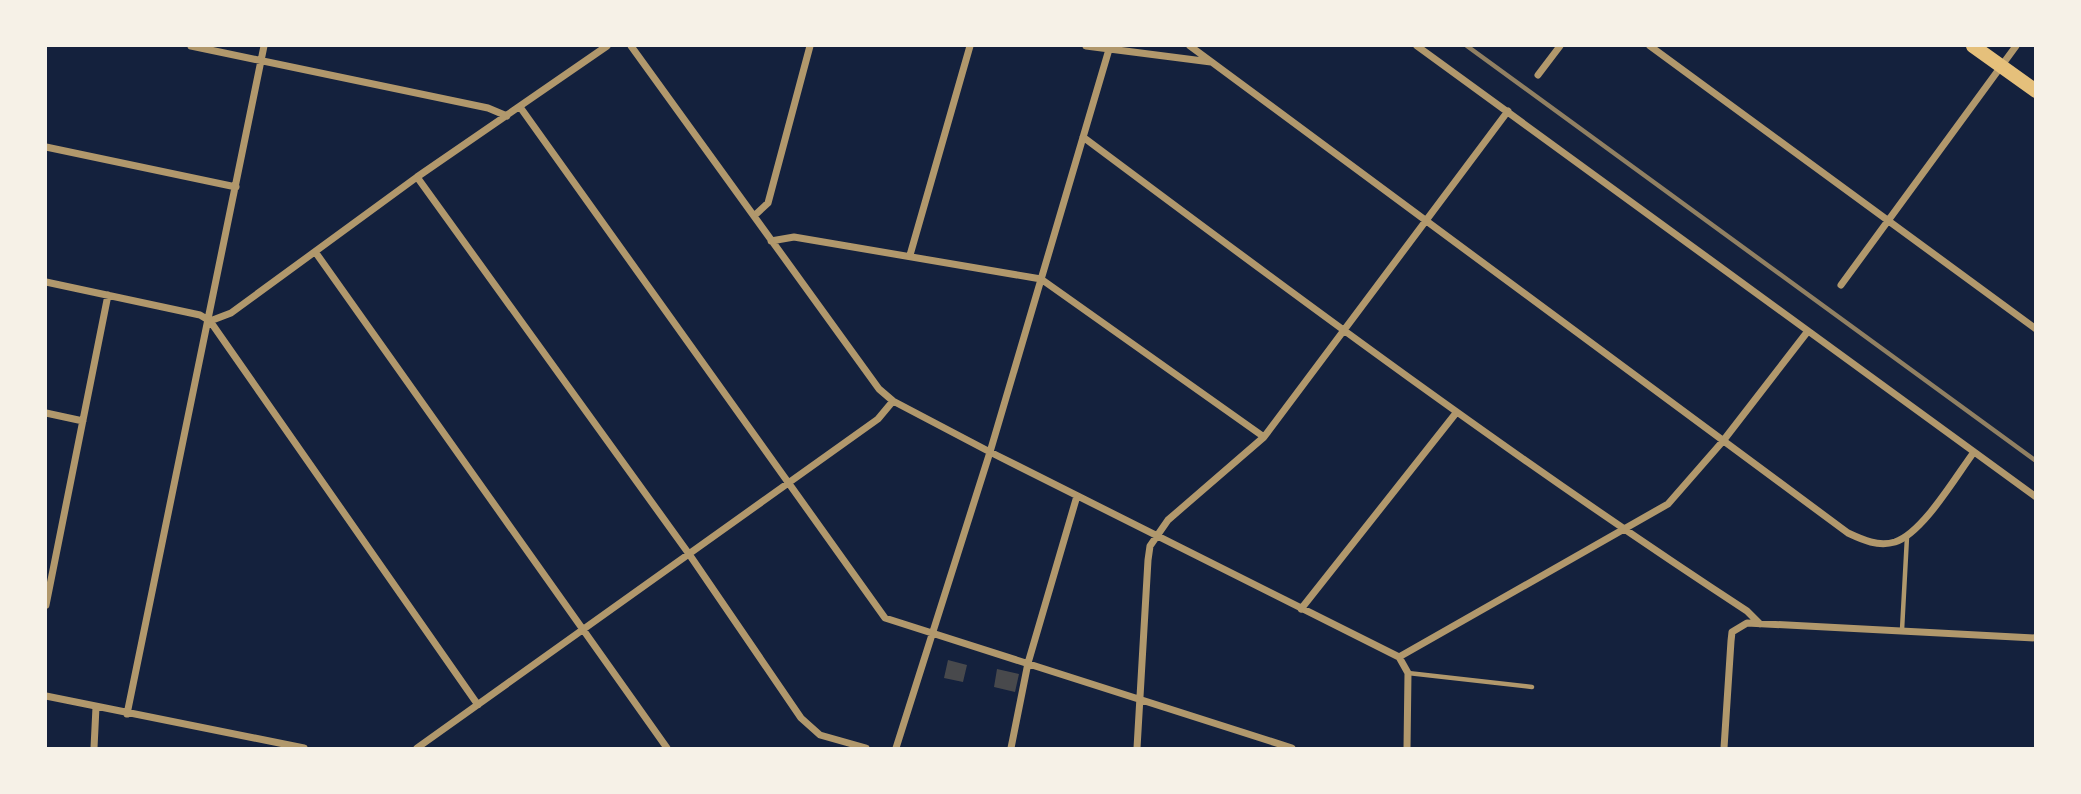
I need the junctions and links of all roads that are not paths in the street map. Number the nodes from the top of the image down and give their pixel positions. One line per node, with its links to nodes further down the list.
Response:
1 (191, 46): 15 (street)
2 (264, 46): 15 (street)
3 (607, 46): 20 (street)
4 (631, 46): 27 (street)
5 (810, 46): 27 (street)
6 (970, 46): 32 (street)
7 (1086, 46): 14 (street)
8 (1190, 46): 16 (street)
9 (1417, 46): 21 (street)
10 (1560, 46): 18 (street)
11 (1650, 46): 28 (street)
12 (1973, 46): 17 (main road)
13 (2015, 46): 17 (street)
14 (1109, 47): 16 (street); 23 (street)
15 (261, 60): 22 (street); 26 (street)
16 (1212, 62): 29 (street)
17 (2001, 66): 19 (main road); 28 (street)
18 (1538, 75)
19 (2035, 92)
20 (520, 107): 22 (street); 49 (street)
21 (1508, 111): 29 (street); 40 (street)
22 (507, 116): 25 (street)
23 (1083, 137): 33 (street); 39 (street)
24 (46, 147): 26 (street)
25 (417, 177): 31 (street); 55 (street)
26 (236, 187): 37 (street)
27 (754, 216): 30 (street)
28 (1888, 221): 35 (street); 38 (street)
29 (1426, 223): 39 (street); 46 (street)
30 (771, 240): 32 (street); 41 (street)
31 (316, 253): 37 (street); 62 (street)
32 (909, 255): 33 (street)
33 (1041, 279): 45 (street); 47 (street)
34 (46, 282): 36 (street)
35 (1842, 285)
36 (108, 295): 37 (street); 44 (street)
37 (210, 321): 71 (street); 73 (street)
38 (2035, 329)
39 (1343, 331): 42 (street); 45 (street)
40 (1808, 331): 46 (street); 48 (street)
41 (893, 401): 47 (street); 49 (street)
42 (1456, 412): 52 (street); 59 (street)
43 (46, 413): 44 (street)
44 (83, 421): 57 (street)
45 (1265, 437): 53 (street)
46 (1723, 441): 52 (street); 54 (street)
47 (990, 452): 50 (street); 63 (street)
48 (1974, 452): 51 (street); 54 (street)
49 (788, 484): 55 (street); 63 (street)
50 (1077, 496): 53 (street); 66 (street)
51 (2035, 497)
52 (1623, 530): 60 (street); 65 (street)
53 (1156, 534): 59 (street); 70 (street)
54 (1907, 537): 61 (lane)
55 (689, 554): 62 (street); 79 (street)
56 (46, 557): 57 (street)
57 (55, 559): 58 (street)
58 (46, 604)
59 (1301, 609): 65 (street)
60 (1760, 624): 61 (street); 85 (street)
61 (1902, 631): 64 (street)
62 (584, 632): 71 (street); 78 (street)
63 (932, 635): 66 (street); 80 (street)
64 (2035, 638)
65 (1399, 657): 67 (street)
66 (1028, 663): 70 (street); 81 (street)
67 (1408, 673): 68 (lane); 84 (street)
68 (1532, 687)
69 (46, 696): 72 (street)
70 (1140, 699): 74 (street); 82 (street)
71 (478, 705): 77 (street)
72 (96, 707): 73 (street); 75 (street)
73 (127, 714): 76 (street)
74 (1270, 745): 83 (street)
75 (94, 748)
76 (304, 748)
77 (417, 748)
78 (667, 748)
79 (866, 748)
80 (896, 748)
81 (1011, 748)
82 (1137, 748)
83 (1292, 748)
84 (1406, 748)
85 (1724, 748)

